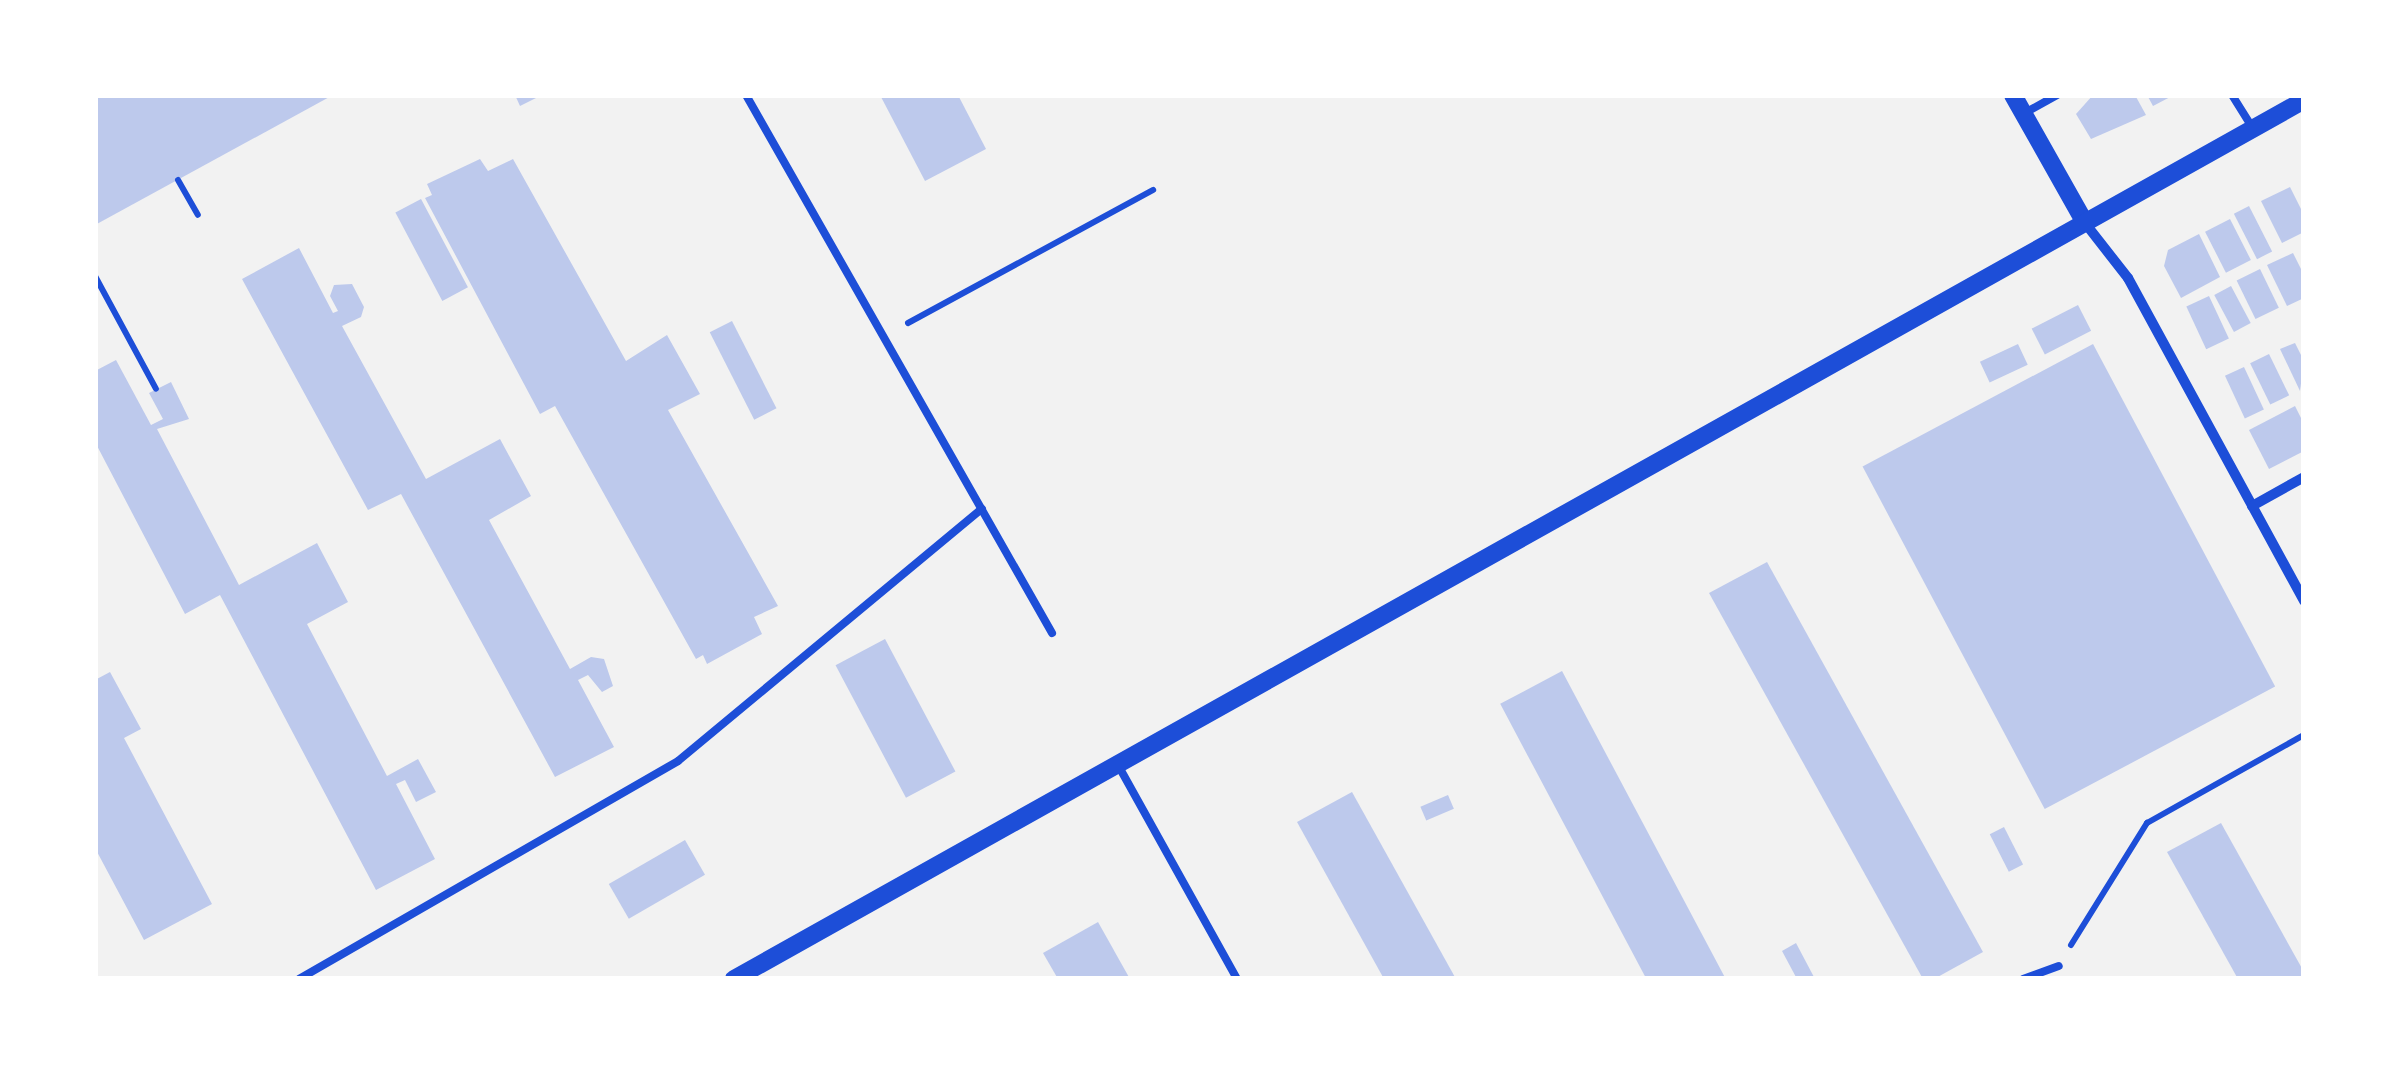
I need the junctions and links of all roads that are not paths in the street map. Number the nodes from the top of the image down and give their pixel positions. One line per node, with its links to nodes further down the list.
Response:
1 (746, 95): 11 (lane)
2 (2013, 95): 6 (street)
3 (2057, 95): 6 (lane)
4 (2232, 95): 7 (lane)
5 (2304, 100): 7 (street)
6 (2023, 114): 8 (street)
7 (2253, 129): 8 (street)
8 (2085, 222): 10 (street); 14 (street)
9 (2304, 478): 10 (street)
10 (2252, 506): 12 (street)
11 (982, 509): 13 (lane); 16 (lane)
12 (2304, 601)
13 (1052, 633)
14 (1118, 764): 17 (street); 18 (lane)
15 (2059, 966): 19 (lane)
16 (299, 979)
17 (734, 979)
18 (1238, 979)
19 (2023, 979)

